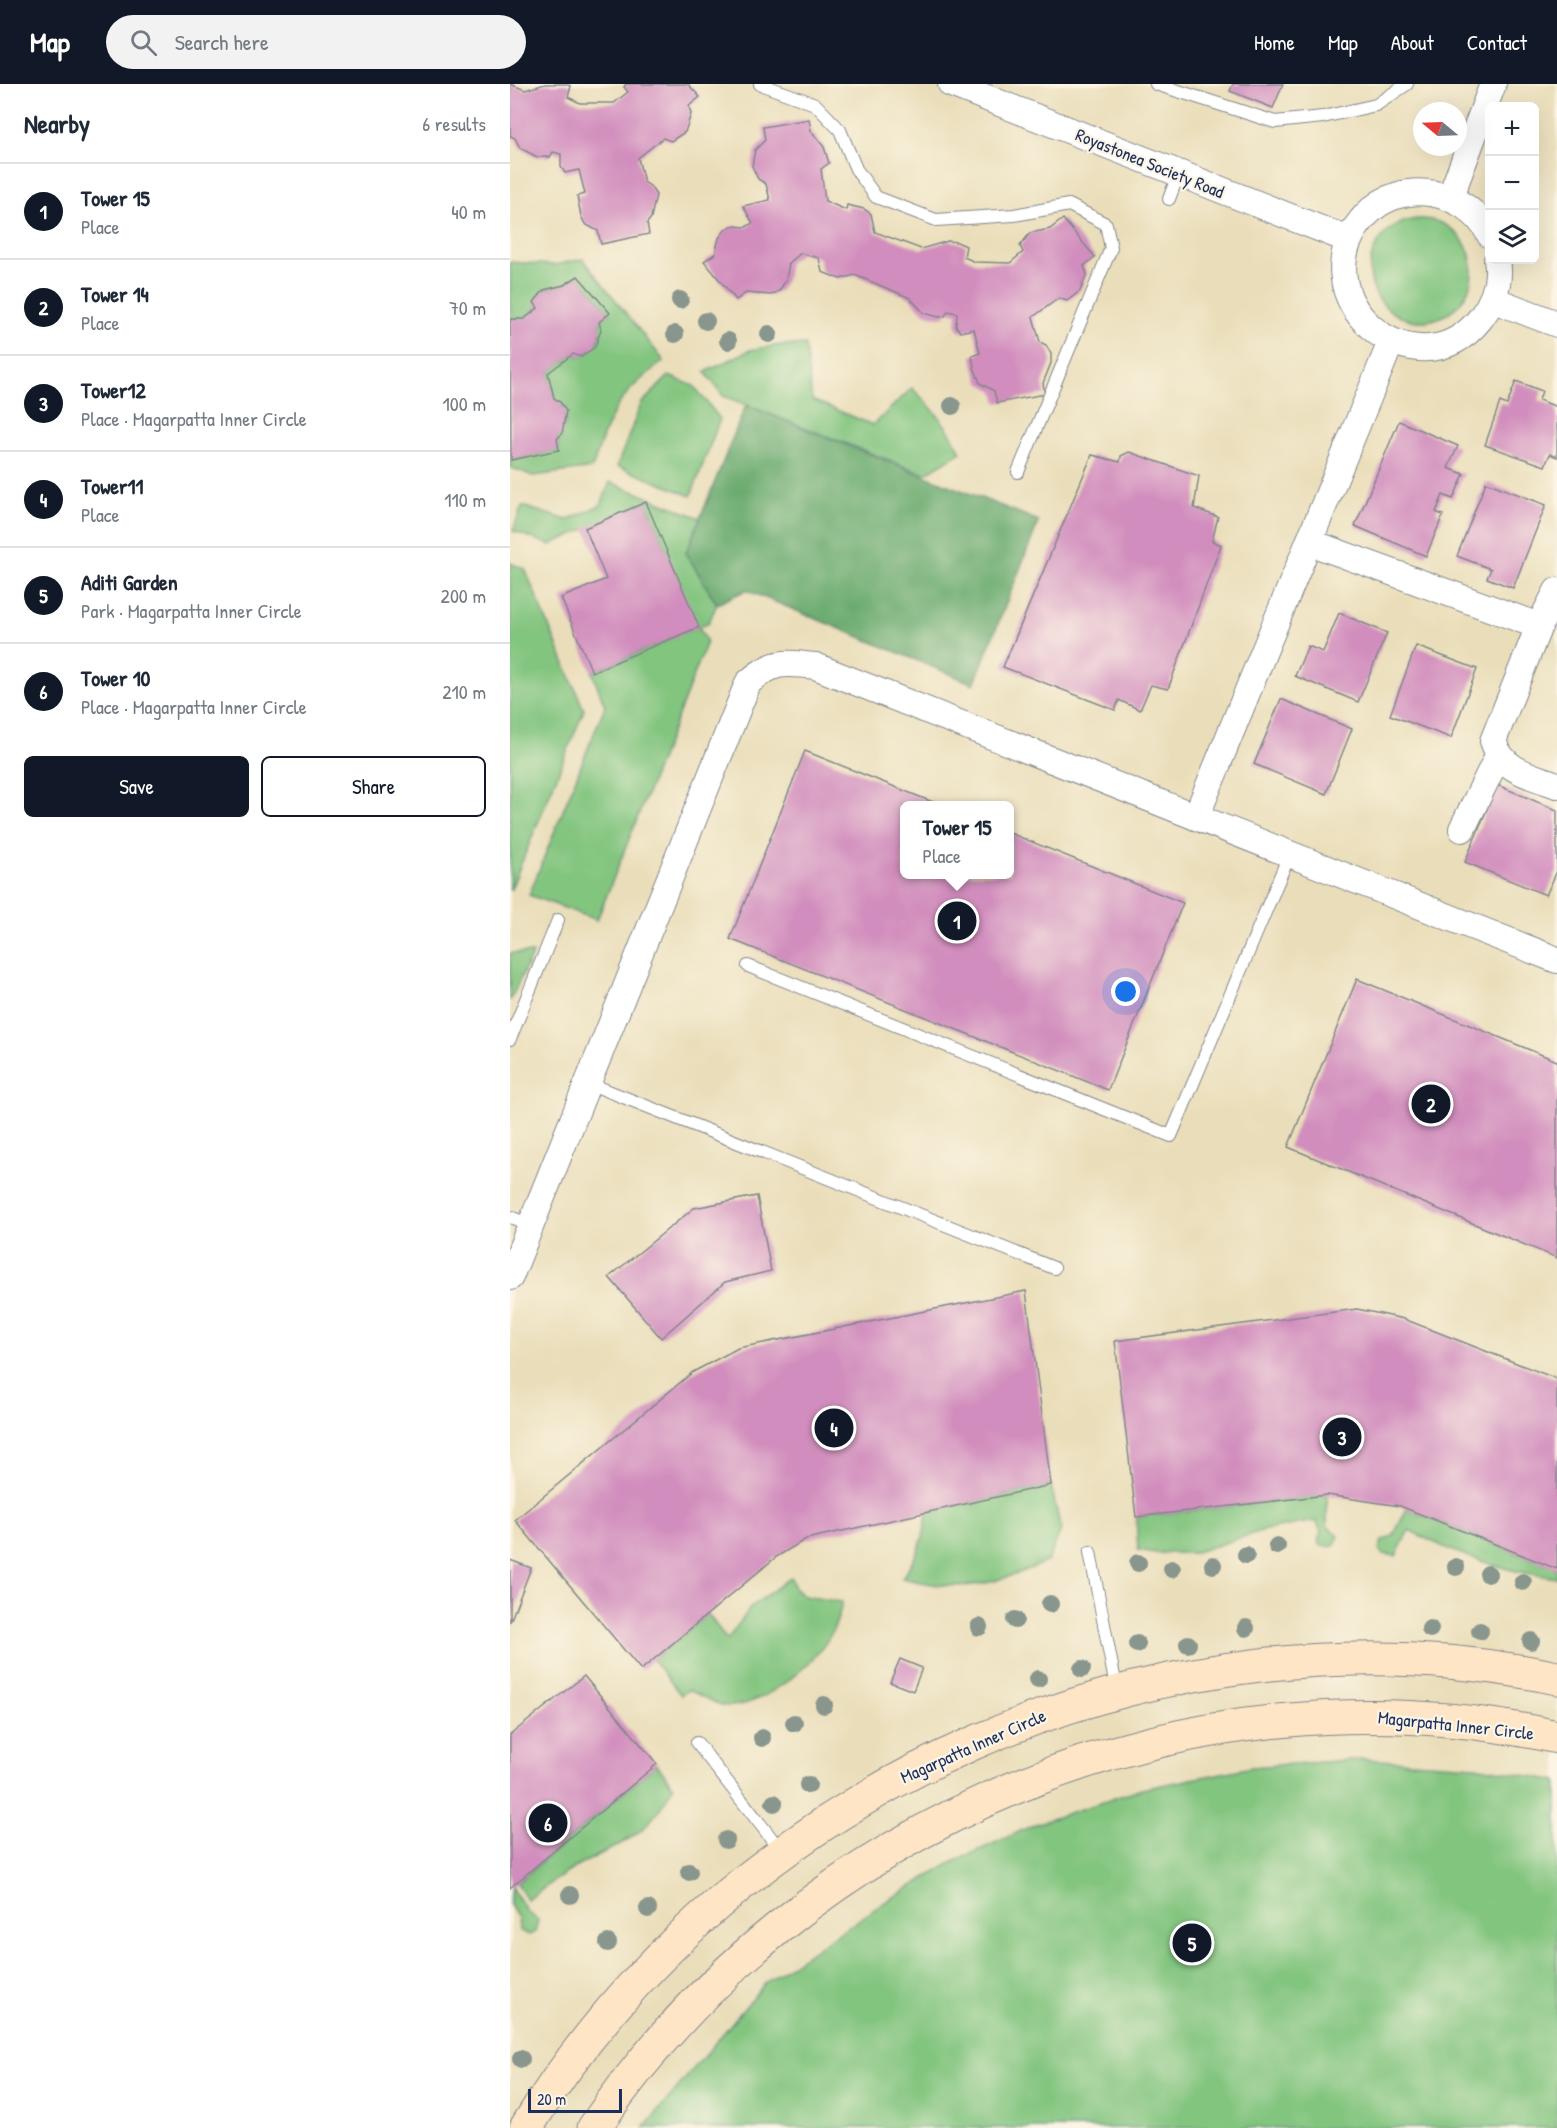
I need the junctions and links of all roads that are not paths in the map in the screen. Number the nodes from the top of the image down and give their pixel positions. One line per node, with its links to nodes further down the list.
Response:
1 (760, 84): 15 (lane)
2 (951, 84): 6 (street, Royastonea Society Road)
3 (1156, 84): 4 (lane)
4 (1407, 84)
5 (1493, 84): 7 (street)
6 (1178, 175): 8 (lane); 10 (street, Royastonea Society Road)
7 (1450, 198): 9 (street); 10 (street)
8 (1168, 199)
9 (1485, 227)
10 (1349, 240): 14 (street)
11 (1497, 264): 12 (street)
12 (1494, 300): 13 (street); 14 (street)
13 (1557, 324)
14 (1391, 342): 16 (street)
15 (1018, 472)
16 (1309, 542): 18 (street); 21 (street)
17 (1557, 591): 18 (street)
18 (1539, 626): 19 (street)
19 (1498, 756): 20 (street); 22 (street)
20 (1557, 785)
21 (1196, 817): 23 (street); 28 (street)
22 (1462, 830)
23 (1290, 854): 25 (street); 26 (lane)
24 (558, 920): 27 (lane)
25 (1557, 960)
26 (748, 966)
27 (510, 1039)
28 (588, 1083): 29 (street); 30 (lane)
29 (520, 1221): 31 (street)
30 (1054, 1268)
31 (510, 1277)
32 (1090, 1552): 34 (lane)
33 (1557, 1678): 34 (street, Magarpatta Inner Circle)
34 (1117, 1692): 37 (street, Magarpatta Inner Circle)
35 (1557, 1737): 39 (street, Magarpatta Inner Circle)
36 (697, 1743): 37 (lane)
37 (782, 1852): 38 (street, Magarpatta Inner Circle)
38 (526, 2128)
39 (594, 2128)

